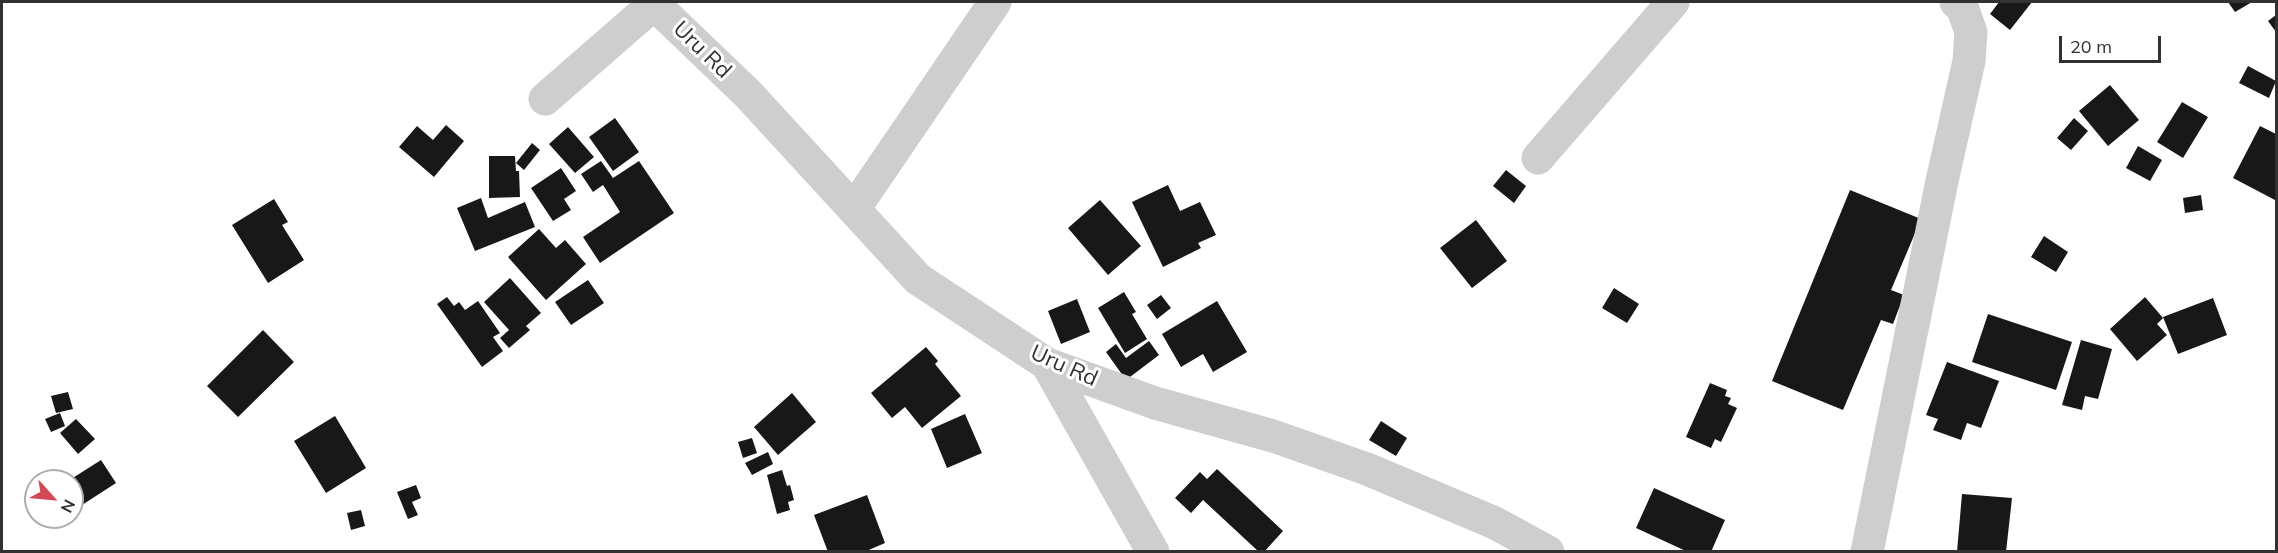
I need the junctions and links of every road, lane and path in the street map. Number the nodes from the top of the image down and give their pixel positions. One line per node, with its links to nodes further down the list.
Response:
1 (994, 2): 7 (street)
2 (1673, 2): 6 (street)
3 (1956, 2): 11 (street)
4 (653, 3): 5 (street); 7 (street, Uru Rd)
5 (544, 99)
6 (1538, 158)
7 (854, 209): 8 (street, Uru Rd)
8 (1047, 364): 9 (street); 10 (street, Uru Rd)
9 (1153, 552)
10 (1548, 552)
11 (1867, 552)

